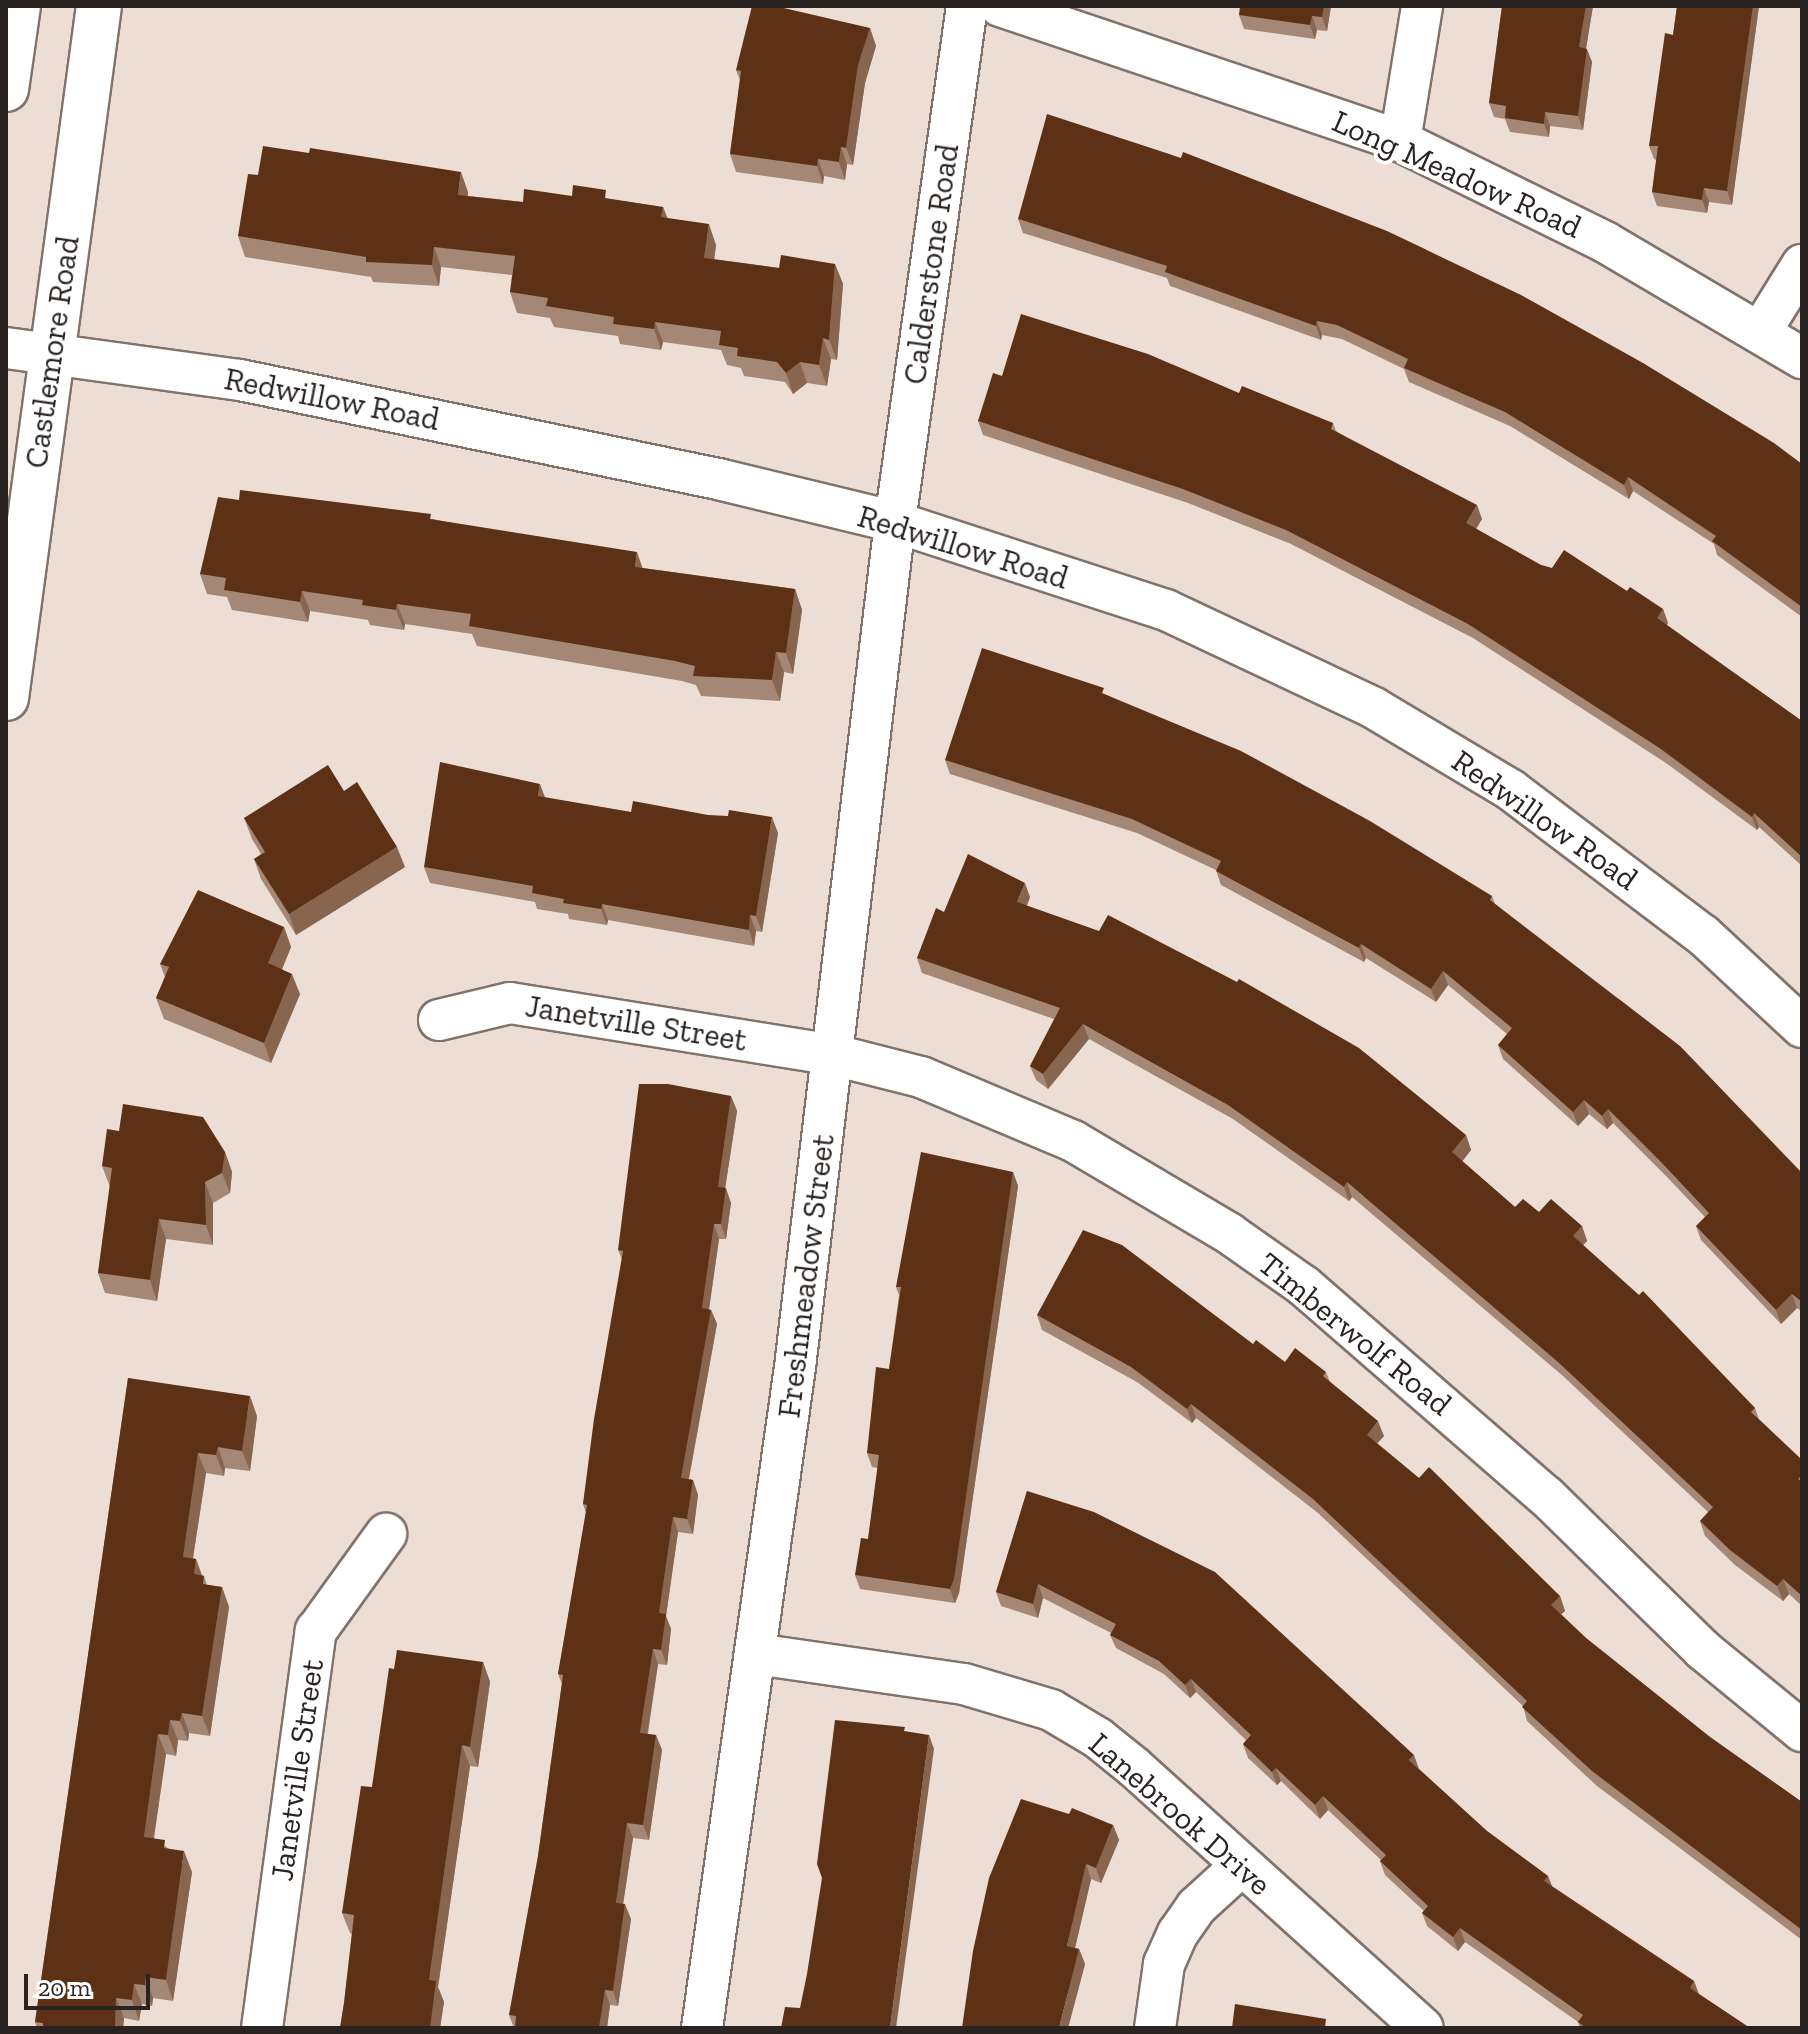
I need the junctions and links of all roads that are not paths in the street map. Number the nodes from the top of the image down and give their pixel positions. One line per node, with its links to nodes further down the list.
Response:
1 (18, 6): 6 (main road)
2 (99, 6): 11 (main road, Castlemore Road)
3 (967, 6): 13 (street, Calderstone Road)
4 (1000, 6): 7 (street, Long Meadow Road)
5 (1422, 6): 7 (street)
6 (6, 89)
7 (1400, 141): 9 (street, Long Meadow Road)
8 (1802, 265): 9 (street)
9 (1761, 331): 12 (street, Long Meadow Road)
10 (6, 348): 11 (street, Redwillow Road)
11 (51, 353): 13 (street, Redwillow Road); 14 (main road, Castlemore Road)
12 (1802, 358)
13 (895, 522): 16 (street, Redwillow Road); 17 (street, Freshmeadow Street)
14 (6, 698)
15 (439, 1020): 17 (street, Janetville Street)
16 (1802, 1027)
17 (834, 1055): 19 (street, Freshmeadow Street); 20 (street, Timberwolf Road)
18 (386, 1534): 22 (street, Janetville Street)
19 (756, 1654): 21 (street, Lanebrook Drive); 23 (street, Freshmeadow Street)
20 (1802, 1731)
21 (1240, 1867): 24 (street); 25 (street, Lanebrook Drive)
22 (262, 2028)
23 (702, 2028)
24 (1155, 2028)
25 (1423, 2028)

